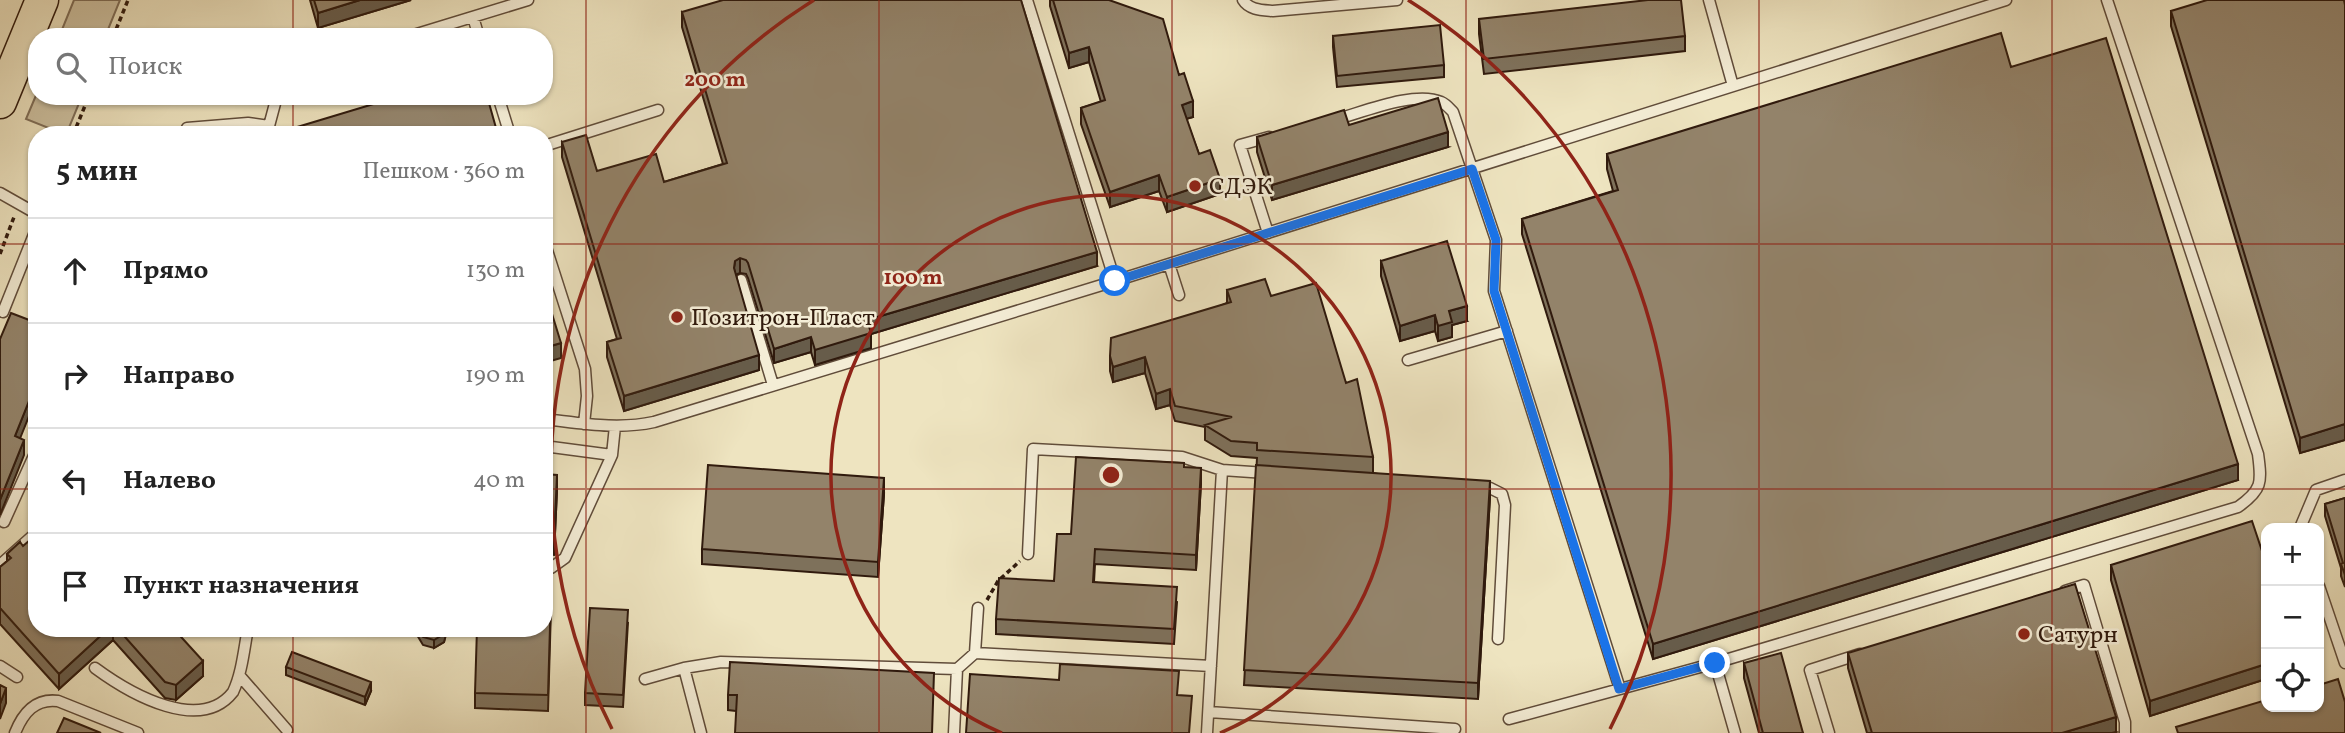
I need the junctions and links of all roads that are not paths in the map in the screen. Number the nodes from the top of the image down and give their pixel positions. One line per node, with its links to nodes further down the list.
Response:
1 (42, 0): 10 (main road)
2 (528, 0): 9 (lane)
3 (1027, 0): 34 (lane)
4 (1242, 0): 5 (lane)
5 (1397, 0)
6 (1709, 0): 14 (lane)
7 (2006, 0): 14 (lane)
8 (2106, 0): 64 (lane)
9 (473, 17): 11 (lane); 12 (lane)
10 (30, 28)
11 (437, 28)
12 (476, 28)
13 (28, 34): 15 (main road)
14 (1733, 86): 26 (lane)
15 (0, 102)
16 (276, 105): 22 (lane)
17 (501, 105): 23 (lane)
18 (658, 110): 25 (lane)
19 (1319, 124): 26 (lane)
20 (211, 126): 21 (lane)
21 (257, 126)
22 (270, 126)
23 (507, 126)
24 (1280, 134): 29 (lane)
25 (553, 143)
26 (1472, 169): 29 (lane); 38 (lane)
27 (0, 193): 28 (lane)
28 (28, 209)
29 (1268, 233): 31 (lane)
30 (28, 249): 36 (lane)
31 (1169, 264): 34 (lane); 35 (lane)
32 (553, 270): 42 (lane)
33 (741, 280): 40 (lane)
34 (1115, 281): 40 (lane)
35 (1179, 295)
36 (2, 312): 37 (lane)
37 (14, 316)
38 (1507, 331): 39 (lane); 74 (lane)
39 (1408, 360)
40 (773, 385): 43 (lane)
41 (553, 420): 42 (lane)
42 (584, 424): 43 (lane)
43 (615, 426): 45 (lane)
44 (553, 447): 45 (lane)
45 (612, 455): 56 (lane)
46 (28, 469): 51 (lane)
47 (1222, 470): 48 (lane); 54 (lane); 67 (lane)
48 (1276, 474)
49 (2345, 480): 52 (lane)
50 (1463, 486): 61 (lane)
51 (4, 522)
52 (2302, 523)
53 (28, 540): 55 (lane)
54 (1028, 554)
55 (0, 565)
56 (553, 567)
57 (2058, 593): 88 (lane)
58 (2324, 601): 65 (lane)
59 (978, 608): 63 (lane)
60 (246, 637): 71 (lane)
61 (1498, 639)
62 (1875, 650): 87 (lane)
63 (975, 653): 67 (lane); 70 (lane)
64 (1715, 663): 74 (lane); 86 (lane)
65 (2345, 663)
66 (0, 666): 72 (lane)
67 (1211, 666): 75 (lane)
68 (95, 668): 76 (lane)
69 (684, 668): 70 (lane); 73 (lane); 83 (lane)
70 (957, 670): 84 (lane)
71 (239, 675): 78 (lane); 80 (lane)
72 (17, 677)
73 (645, 679)
74 (1619, 689): 77 (lane)
75 (1209, 712): 79 (lane); 85 (lane)
76 (165, 718)
77 (1508, 719)
78 (209, 720)
79 (1455, 729)
80 (287, 732)
81 (15, 733): 82 (lane)
82 (138, 733)
83 (701, 733)
84 (954, 733)
85 (1207, 733)
86 (1735, 733)
87 (1829, 733)
88 (2125, 733)

